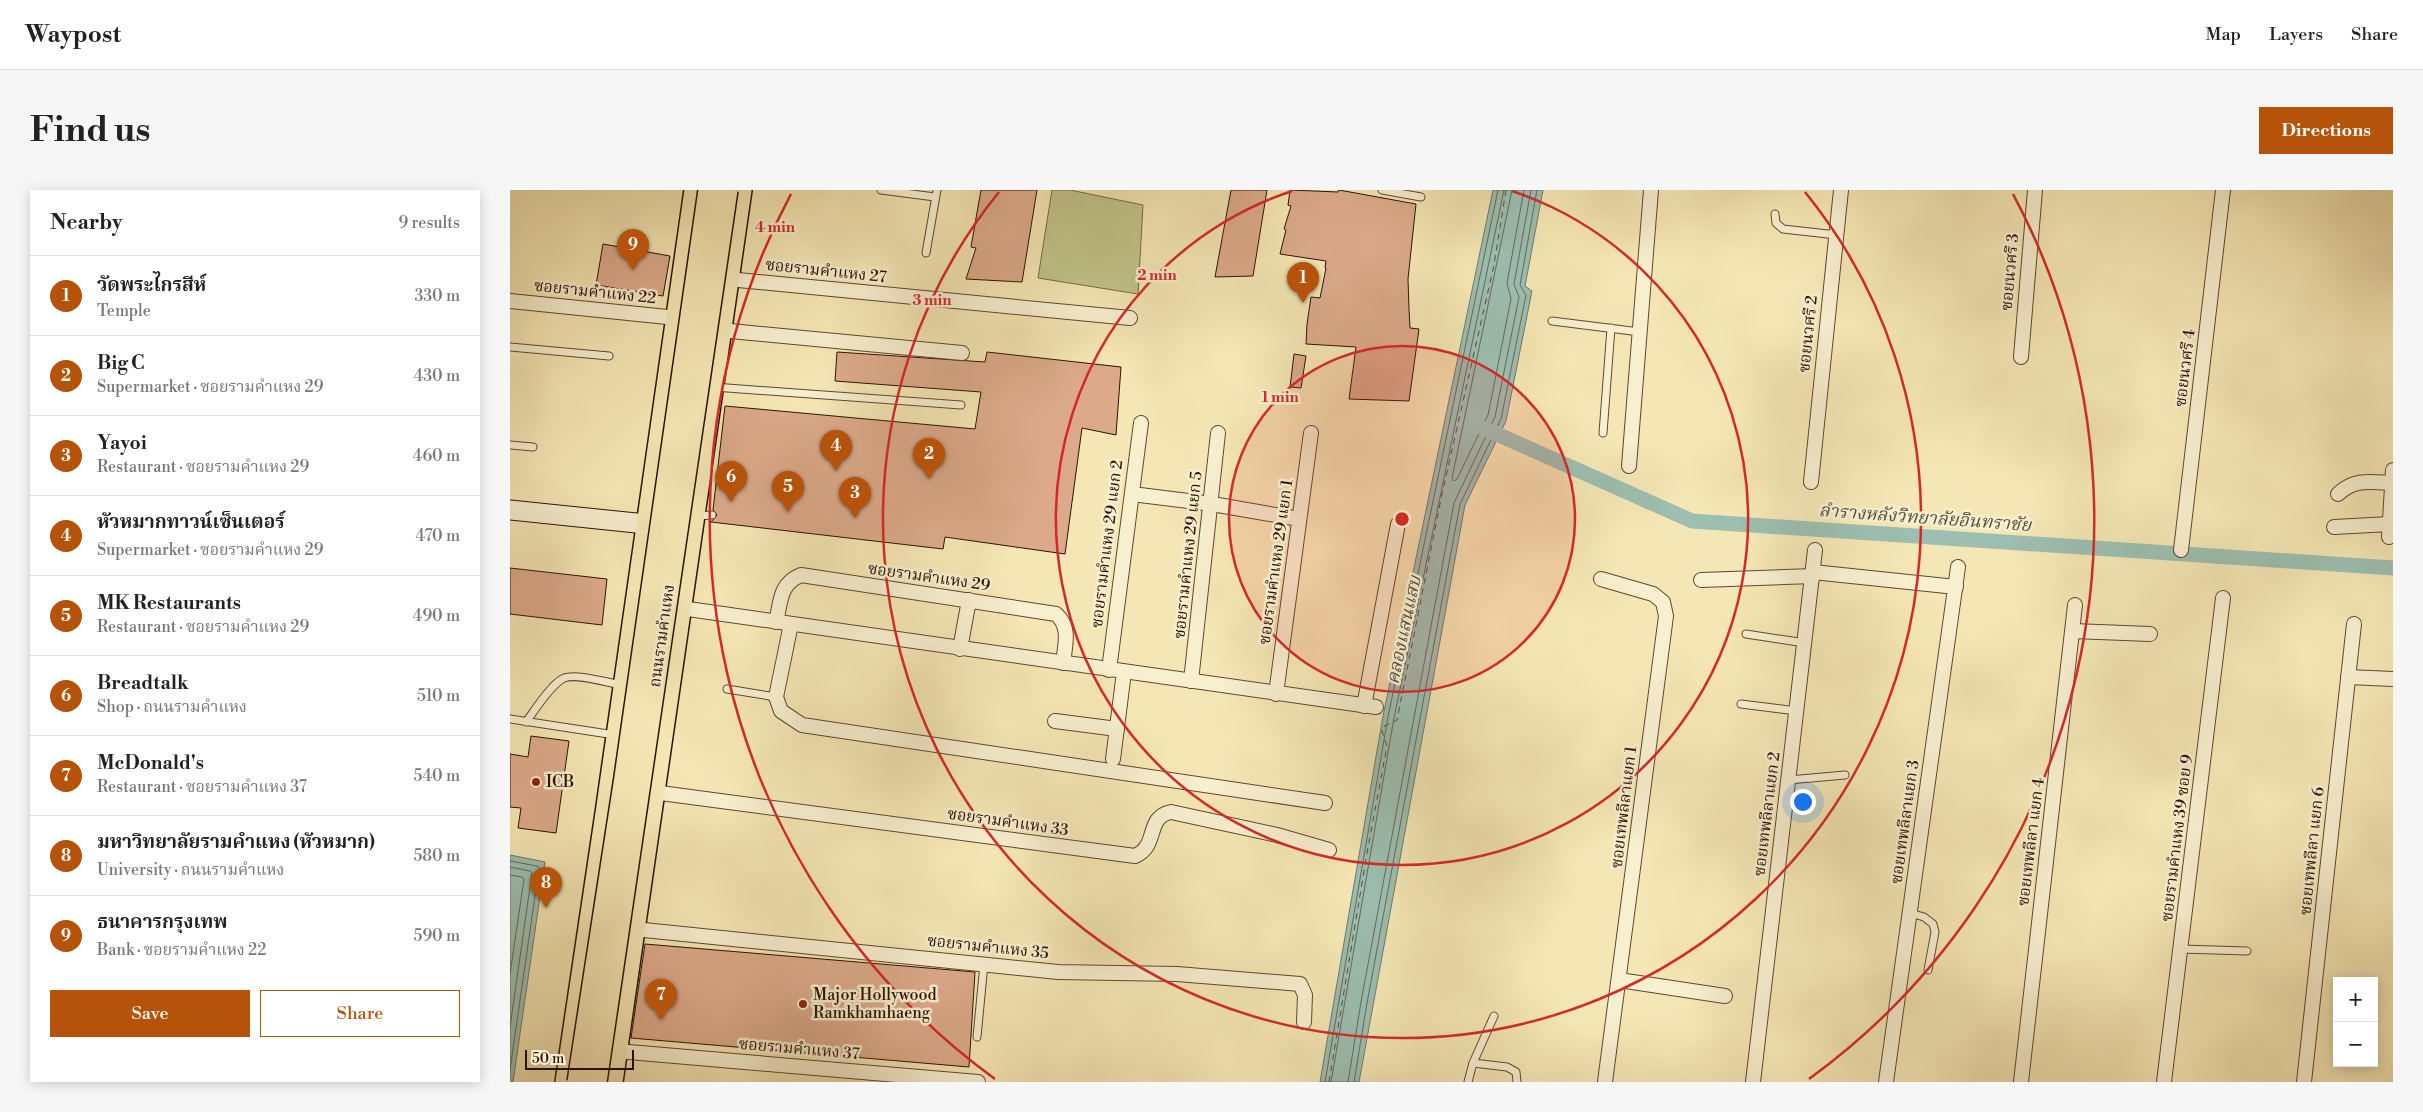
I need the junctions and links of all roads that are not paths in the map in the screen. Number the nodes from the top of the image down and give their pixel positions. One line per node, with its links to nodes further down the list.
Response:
1 (709, 190): 105 (main road, ถนนรามคำแหง, bridge)
2 (728, 190): 106 (main road, ถนนรามคำแหง, bridge)
3 (741, 190): 14 (main road, ถนนรามคำแหง)
4 (882, 190): 10 (lane)
5 (1382, 190): 11 (lane)
6 (1651, 190): 24 (street)
7 (1841, 190): 15 (street, ซอยนวศรี 2)
8 (2035, 190): 28 (street, ซอยนวศรี 3)
9 (2223, 190): 50 (street, ซอยนวศรี 4)
10 (936, 194): 16 (lane)
11 (1421, 197)
12 (693, 200): 14 (main road); 19 (main road, ถนนรามคำแหง)
13 (1775, 214): 15 (lane)
14 (737, 215): 17 (main road, ถนนรามคำแหง)
15 (1836, 235): 39 (street, ซอยนวศรี 2)
16 (926, 253)
17 (728, 279): 20 (street, ซอยรามคำแหง 27); 23 (main road, ถนนรามคำแหง)
18 (510, 301): 19 (street, ซอยรามคำแหง 22)
19 (677, 318): 46 (main road, ถนนรามคำแหง)
20 (1130, 318)
21 (1552, 322): 22 (lane)
22 (1611, 328): 24 (lane); 34 (lane)
23 (720, 330): 26 (street); 29 (main road, ถนนรามคำแหง)
24 (1640, 332): 37 (street)
25 (510, 347): 27 (lane)
26 (962, 353)
27 (608, 356)
28 (2021, 357)
29 (712, 387): 30 (lane); 44 (main road, ถนนรามคำแหง)
30 (961, 405)
31 (1140, 423): 40 (street, ซอยรามคำแหง 29 แยก 2)
32 (1218, 433): 42 (street, ซอยรามคำแหง 29 แยก 5)
33 (1311, 433): 45 (street, ซอยรามคำแหง 29 แยก 1)
34 (1603, 433)
35 (510, 445): 36 (lane)
36 (533, 447)
37 (1629, 466)
38 (2393, 477): 41 (street); 48 (street)
39 (1810, 482)
40 (1132, 494): 42 (street); 69 (street, ซอยรามคำแหง 29 แยก 2)
41 (2338, 494)
42 (1212, 504): 45 (street); 73 (street, ซอยรามคำแหง 29 แยก 5)
43 (510, 510): 46 (main road)
44 (703, 515): 46 (main road); 59 (main road, ถนนรามคำแหง)
45 (1299, 519): 76 (street, ซอยรามคำแหง 29 แยก 1)
46 (646, 524): 74 (main road, ถนนรามคำแหง)
47 (1398, 524): 76 (street)
48 (2334, 527)
49 (1815, 550): 52 (street, ซอยเทพลีลาแยก 2)
50 (2181, 550)
51 (1958, 567): 55 (street, ซอยเทพลีลาแยก 3)
52 (1813, 574): 54 (street); 55 (street); 66 (street, ซอยเทพลีลาแยก 2)
53 (1600, 579): 97 (street, ซอยเทพลีลาแยก 1)
54 (1701, 580)
55 (1956, 587): 91 (street, ซอยเทพลีลาแยก 3)
56 (2223, 598): 93 (street, ซอยรามคำแหง 39 ซอย 9)
57 (968, 600): 60 (street, ซอยรามคำแหง 29); 67 (street); 68 (street, ซอยรามคำแหง 29)
58 (2076, 605): 63 (street, ซอยเทพลีลา แยก 4)
59 (681, 608): 60 (street); 88 (main road, ถนนรามคำแหง)
60 (776, 622): 61 (street)
61 (791, 624): 67 (street); 77 (street)
62 (2354, 624): 71 (street, ซอยเทพลีลา แยก 6)
63 (2073, 631): 65 (street); 114 (street, ซอยเทพลีลา แยก 4)
64 (1746, 634): 66 (lane)
65 (2150, 634)
66 (1805, 643): 79 (street, ซอยเทพลีลาแยก 2)
67 (960, 648): 68 (street)
68 (1063, 663): 69 (street)
69 (1109, 670): 70 (street)
70 (1124, 672): 73 (street); 83 (street)
71 (2348, 677): 72 (street); 116 (street, ซอยเทพลีลา แยก 6)
72 (2393, 680)
73 (1191, 681): 76 (street)
74 (626, 685): 82 (lane); 84 (main road, ถนนรามคำแหง)
75 (727, 689): 77 (lane)
76 (1276, 694)
77 (776, 697): 89 (street)
78 (1741, 704): 79 (lane)
79 (1797, 711): 87 (street, ซอยเทพลีลาแยก 2)
80 (510, 719): 82 (lane)
81 (1055, 721): 83 (street)
82 (526, 722): 84 (lane)
83 (1116, 729): 85 (street)
84 (618, 736): 104 (main road, ถนนรามคำแหง)
85 (1113, 759)
86 (1845, 775): 87 (lane)
87 (1788, 780): 112 (street, ซอยเทพลีลาแยก 2)
88 (653, 792): 90 (street, ซอยรามคำแหง 33); 92 (main road, ถนนรามคำแหง)
89 (1325, 803)
90 (1329, 850)
91 (1910, 913): 96 (lane); 113 (street, ซอยเทพลีลาแยก 3)
92 (634, 929): 95 (street, ซอยรามคำแหง 35); 102 (main road, ถนนรามคำแหง)
93 (2181, 949): 94 (lane); 115 (street, ซอยรามคำแหง 39 ซอย 9)
94 (2247, 951)
95 (984, 964): 100 (street, ซอยรามคำแหง 35); 101 (lane)
96 (1928, 970)
97 (1619, 980): 98 (street); 111 (street, ซอยเทพลีลาแยก 1)
98 (1725, 996)
99 (1494, 1016): 103 (lane)
100 (1304, 1022)
101 (977, 1037)
102 (616, 1051): 107 (main road, ถนนรามคำแหง); 108 (street, ซอยรามคำแหง 37)
103 (1472, 1063): 109 (lane); 110 (lane)
104 (566, 1082)
105 (578, 1082)
106 (596, 1082)
107 (612, 1082)
108 (978, 1082)
109 (1468, 1082)
110 (1517, 1082)
111 (1605, 1082)
112 (1753, 1082)
113 (1886, 1082)
114 (2021, 1082)
115 (2164, 1082)
116 (2304, 1082)

